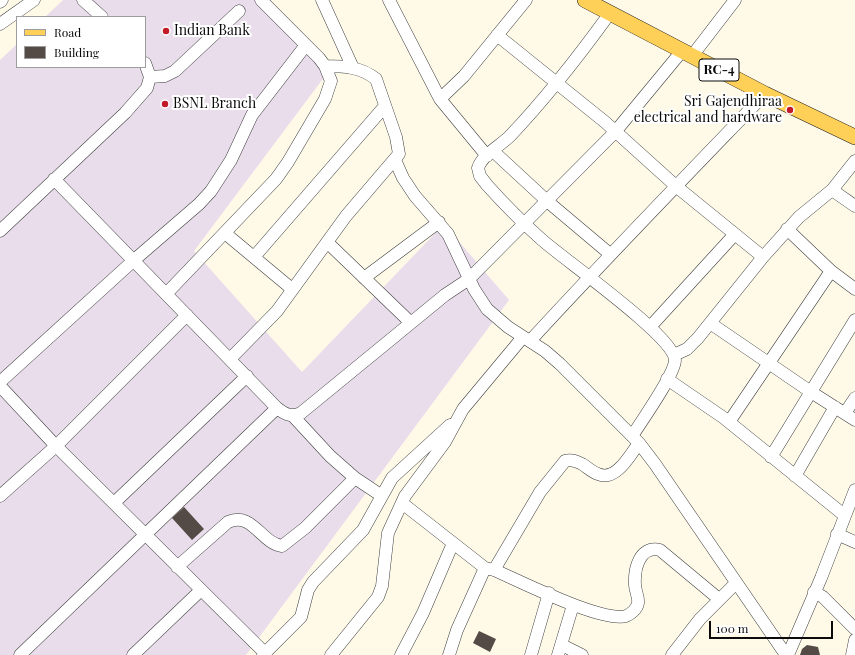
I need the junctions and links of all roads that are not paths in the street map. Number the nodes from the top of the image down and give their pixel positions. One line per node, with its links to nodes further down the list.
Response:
1 (34, 0): 12 (street)
2 (83, 0): 11 (street)
3 (261, 0): 14 (street)
4 (322, 0): 18 (street)
5 (389, 0): 22 (street)
6 (526, 0): 13 (street)
7 (585, 0): 10 (main road, RC-4)
8 (735, 0): 15 (street)
9 (239, 11): 19 (street)
10 (610, 13): 15 (main road, RC-4); 20 (street)
11 (101, 16)
12 (0, 24)
13 (497, 35): 20 (street); 22 (street)
14 (306, 45): 17 (street); 44 (street)
15 (687, 54): 21 (main road, RC-4); 24 (street)
16 (146, 66): 19 (street)
17 (325, 66): 18 (street); 38 (street)
18 (353, 68): 23 (street)
19 (150, 77): 29 (street)
20 (557, 83): 24 (street); 26 (street)
21 (765, 94): 25 (main road, RC-4); 30 (street)
22 (440, 99): 26 (street)
23 (385, 106): 27 (street); 43 (street)
24 (615, 132): 30 (street); 32 (street)
25 (855, 137)
26 (490, 154): 32 (street); 35 (street)
27 (395, 160): 34 (street); 40 (street)
28 (855, 161): 31 (street)
29 (54, 179): 37 (street); 44 (street)
30 (678, 187): 39 (street); 41 (street)
31 (832, 190): 33 (street); 36 (street)
32 (547, 201): 35 (street); 41 (street)
33 (855, 206)
34 (439, 222): 47 (street); 48 (street)
35 (525, 223): 46 (street); 48 (street)
36 (787, 229): 42 (street); 45 (street)
37 (0, 231)
38 (226, 234): 43 (street); 51 (street)
39 (735, 234): 42 (street); 56 (street)
40 (327, 242): 47 (street); 49 (street)
41 (610, 254): 46 (street)
42 (763, 256): 55 (street)
43 (254, 257): 49 (street)
44 (133, 260): 51 (street); 63 (street)
45 (830, 271): 50 (street); 60 (street)
46 (589, 277): 56 (street); 57 (street)
47 (364, 278): 54 (street)
48 (469, 279): 54 (street); 57 (street)
49 (292, 289): 59 (street)
50 (855, 289)
51 (166, 294): 52 (street)
52 (187, 315): 59 (street); 73 (street)
53 (855, 320): 65 (street)
54 (411, 323): 69 (street)
55 (710, 323): 58 (street); 60 (street)
56 (650, 327): 58 (street)
57 (526, 339): 70 (street); 72 (street)
58 (674, 355): 62 (street)
59 (230, 359): 61 (street)
60 (768, 363): 65 (street); 71 (street)
61 (247, 376): 67 (street); 80 (street)
62 (667, 379): 71 (street); 72 (street)
63 (0, 382)
64 (0, 386): 73 (street)
65 (811, 392): 68 (street); 74 (street)
66 (855, 398): 68 (street)
67 (277, 408): 69 (street); 83 (street)
68 (845, 413): 75 (street)
69 (294, 416): 76 (street)
70 (456, 420): 79 (street); 81 (street)
71 (729, 422): 74 (street)
72 (635, 440): 88 (street); 89 (street)
73 (56, 446): 78 (street); 80 (street)
74 (771, 457): 75 (street)
75 (795, 476): 82 (street)
76 (355, 478): 79 (street); 87 (street)
77 (855, 490): 82 (street)
78 (0, 496)
79 (382, 496): 98 (street)
80 (115, 502): 83 (street)
81 (402, 503): 86 (street); 101 (street)
82 (844, 515): 84 (street)
83 (145, 534): 87 (street); 99 (street)
84 (837, 534): 85 (street); 91 (street)
85 (855, 542)
86 (453, 544): 88 (street); 102 (street)
87 (177, 567): 90 (street)
88 (490, 569): 92 (street); 103 (street)
89 (736, 583): 93 (street); 107 (street)
90 (201, 590): 98 (street); 100 (street)
91 (814, 592): 95 (street); 107 (street)
92 (549, 593): 94 (street); 104 (street)
93 (719, 599): 94 (street); 106 (street)
94 (573, 604): 97 (street)
95 (855, 629)
96 (855, 640): 108 (street)
97 (560, 650): 105 (street)
98 (264, 654)
99 (20, 655)
100 (132, 655)
101 (331, 655)
102 (401, 655)
103 (449, 655)
104 (531, 655)
105 (582, 655)
106 (672, 655)
107 (787, 655)
108 (852, 655)

